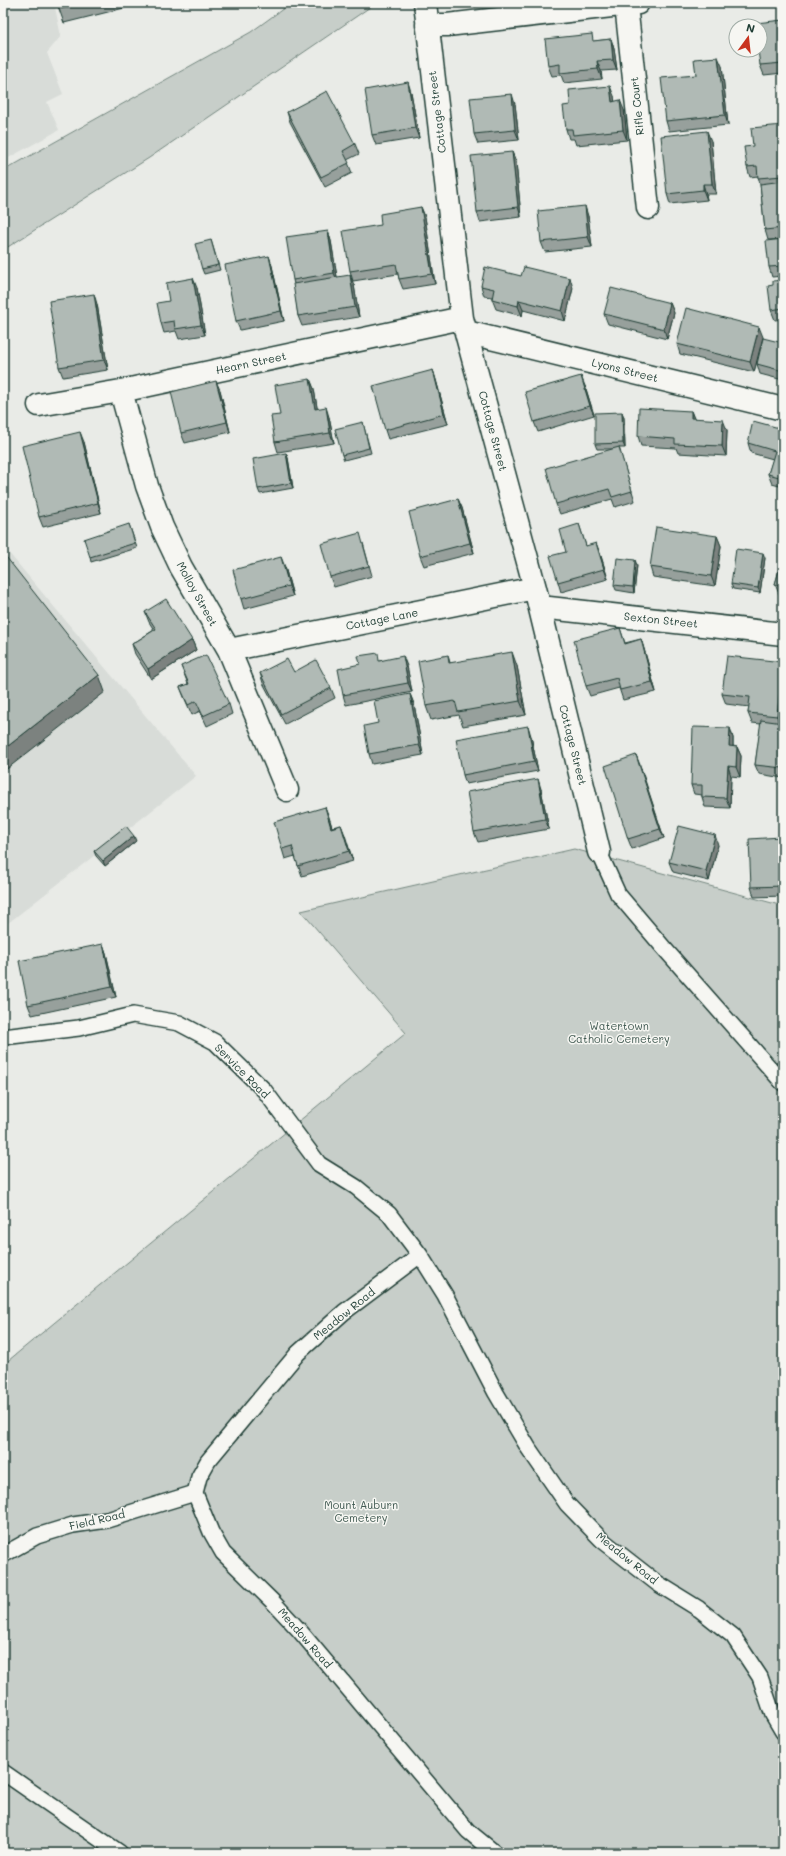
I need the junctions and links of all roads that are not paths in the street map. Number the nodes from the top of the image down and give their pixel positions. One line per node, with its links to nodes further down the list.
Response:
1 (425, 3): 3 (street, Cottage Street)
2 (632, 4): 3 (street); 4 (street, Rifle Court)
3 (427, 25): 5 (street, Cottage Street)
4 (648, 208)
5 (464, 325): 6 (street, Hearn Street); 8 (street, Lyons Street); 9 (street, Cottage Street)
6 (121, 391): 7 (street, Hearn Street); 11 (street, Molloy Street)
7 (39, 405)
8 (783, 408)
9 (537, 598): 10 (street, Sexton Street); 11 (street, Cottage Lane); 13 (street, Cottage Street)
10 (783, 634)
11 (229, 650): 12 (street, Molloy Street)
12 (287, 790)
13 (599, 852): 15 (lane)
14 (3, 1037): 16 (lane, Service Road)
15 (783, 1083)
16 (420, 1255): 17 (lane, Meadow Road); 19 (lane, Meadow Road)
17 (195, 1493): 18 (lane, Field Road); 22 (lane, Meadow Road)
18 (3, 1555)
19 (783, 1732)
20 (3, 1772): 21 (lane)
21 (120, 1853)
22 (495, 1853)

